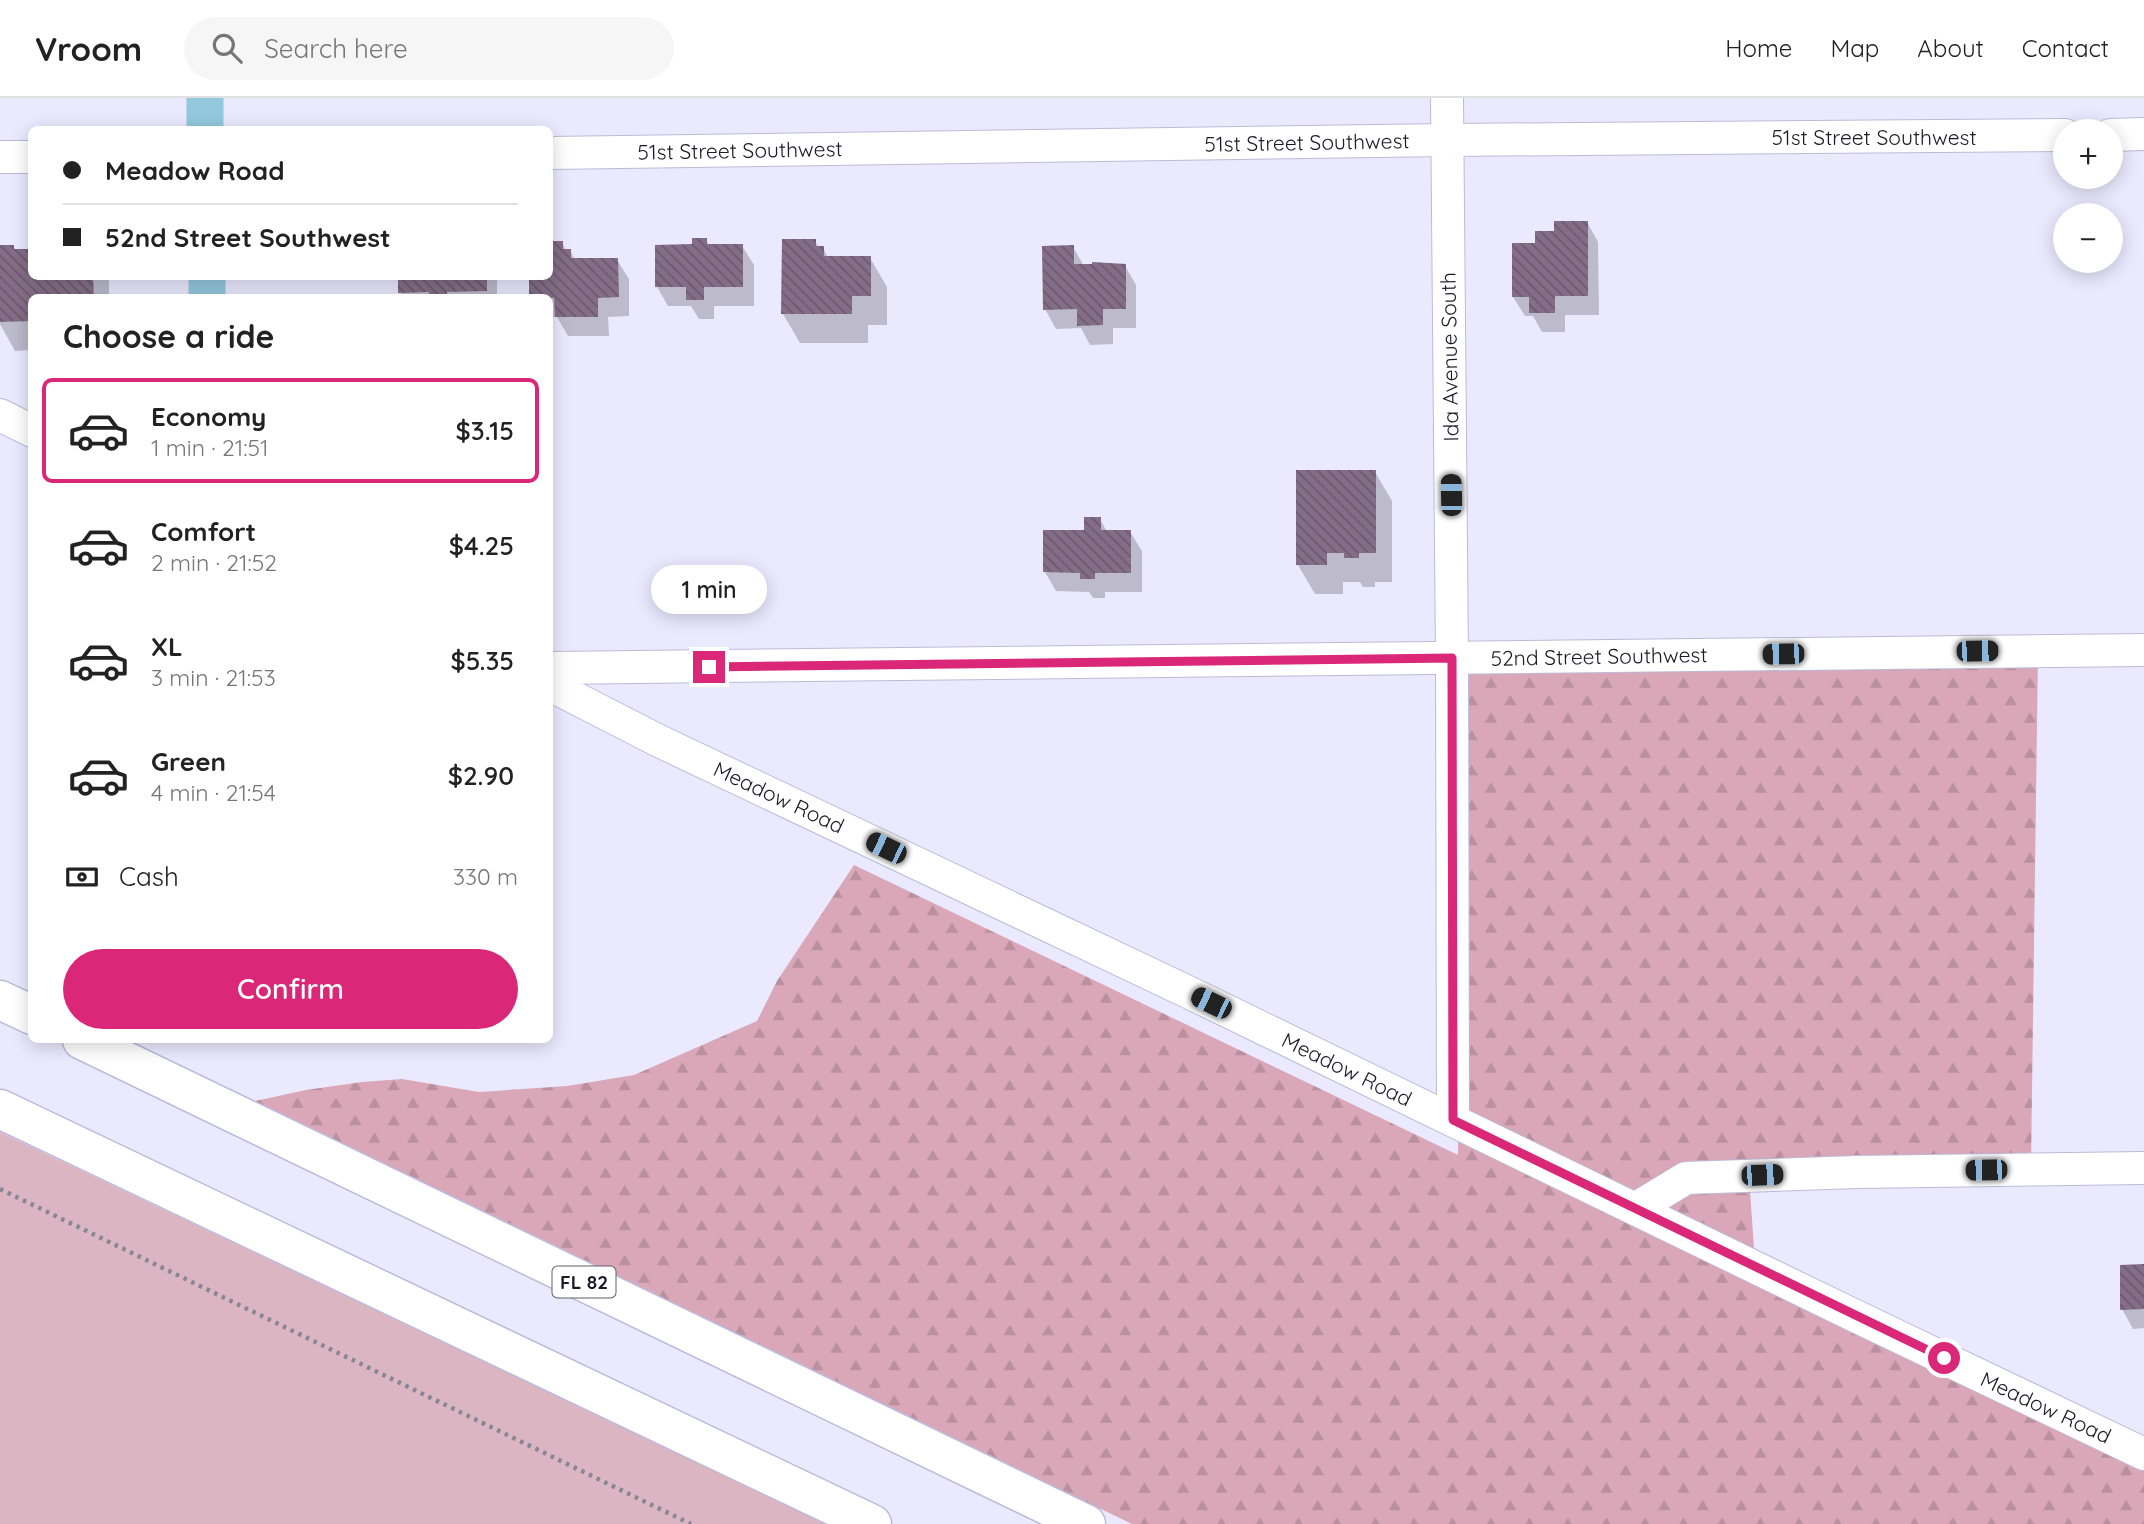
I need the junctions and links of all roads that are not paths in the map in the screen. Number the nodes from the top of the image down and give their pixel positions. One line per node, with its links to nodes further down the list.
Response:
1 (1447, 98): 5 (street, Ida Avenue South)
2 (2144, 134): 4 (street)
3 (2053, 135): 5 (street, 51st Street Southwest)
4 (2123, 135)
5 (1447, 140): 6 (street, 51st Street Southwest); 12 (street, Ida Avenue South)
6 (553, 153)
7 (0, 157): 8 (street)
8 (28, 157)
9 (0, 415): 10 (street)
10 (28, 428)
11 (2144, 650): 12 (street, 52nd Street Southwest)
12 (1452, 658): 13 (street, 52nd Street Southwest); 19 (street, Ida Avenue South)
13 (553, 668)
14 (553, 687): 19 (street, Meadow Road)
15 (0, 1000): 16 (highway)
16 (28, 1013)
17 (88, 1043): 24 (highway, FL 82)
18 (0, 1109): 23 (highway)
19 (1453, 1120): 21 (street, Meadow Road)
20 (2144, 1168): 21 (street)
21 (1635, 1209): 22 (street, Meadow Road)
22 (2144, 1454)
23 (872, 1524)
24 (1086, 1524)

